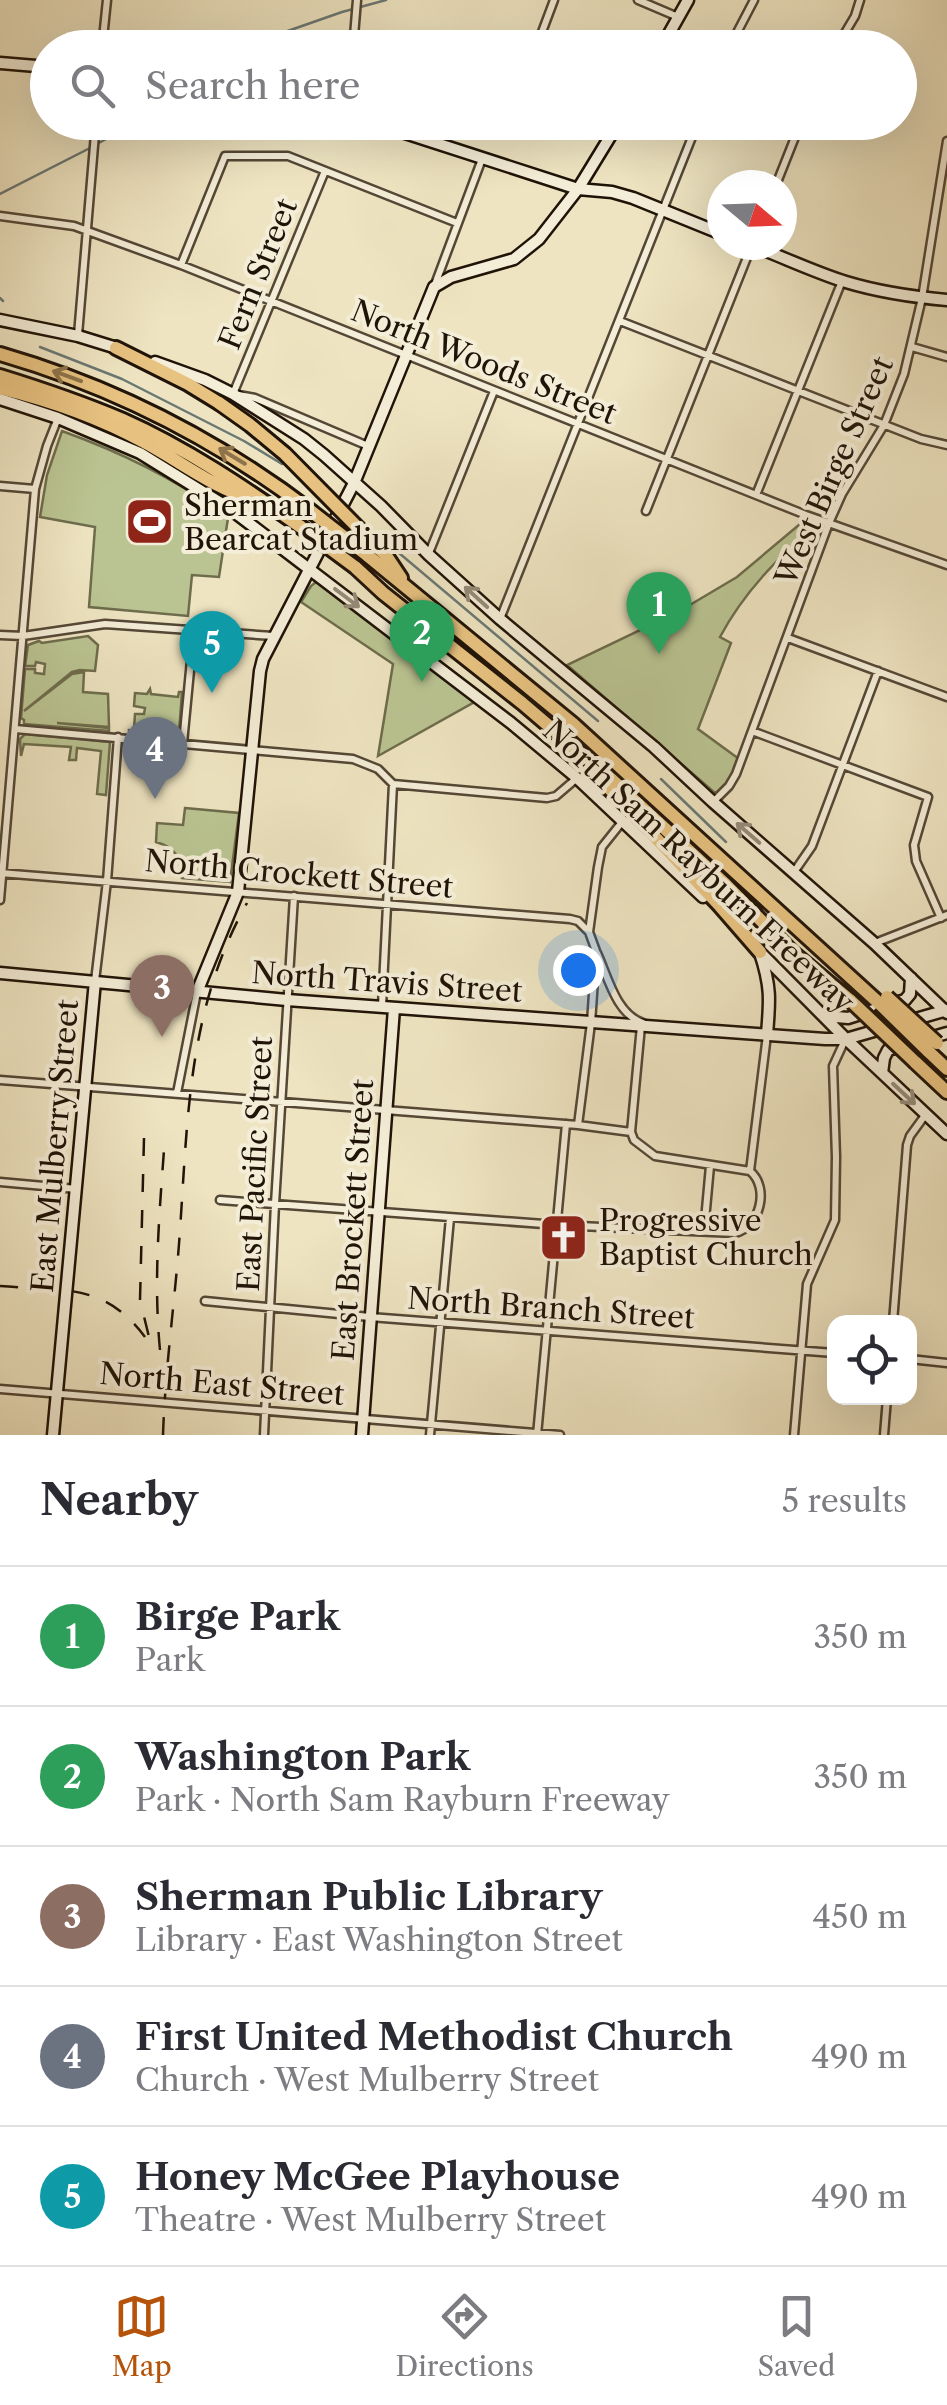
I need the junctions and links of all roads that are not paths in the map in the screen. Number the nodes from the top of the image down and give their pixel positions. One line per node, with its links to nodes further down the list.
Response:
1 (107, 0): 9 (street)
2 (357, 0): 10 (street)
3 (554, 0): 11 (street)
4 (638, 0): 8 (street)
5 (688, 0): 8 (main road)
6 (754, 0): 13 (street)
7 (860, 0): 14 (street)
8 (678, 17): 12 (main road)
9 (104, 30)
10 (355, 30)
11 (543, 30)
12 (671, 30)
13 (738, 30)
14 (845, 30)
15 (0, 63): 16 (main road)
16 (30, 66)
17 (95, 140): 32 (street)
18 (426, 140): 23 (main road)
19 (608, 140): 26 (main road)
20 (691, 140): 28 (street)
21 (795, 140): 25 (street)
22 (947, 141): 27 (street, West Birge Street)
23 (482, 158): 26 (main road); 30 (street)
24 (324, 170): 30 (street); 35 (street); 40 (street, Fern Street)
25 (782, 170)
26 (578, 189): 28 (main road); 37 (main road)
27 (943, 191): 38 (street, West Birge Street)
28 (664, 211): 31 (main road); 42 (street)
29 (0, 216): 32 (street, North Woods Street)
30 (456, 223): 37 (street)
31 (707, 228)
32 (87, 230): 35 (street, North Woods Street); 43 (street)
33 (745, 260): 47 (street)
34 (789, 260): 36 (main road)
35 (181, 265): 40 (street, North Woods Street)
36 (842, 281): 38 (main road); 52 (street)
37 (434, 287): 48 (main road)
38 (922, 298): 39 (main road); 44 (street, West Birge Street)
39 (947, 300)
40 (270, 301): 48 (street, North Woods Street); 54 (street, Fern Street)
41 (0, 320): 43 (main road, North Sam Rayburn Freeway)
42 (620, 320): 47 (street); 57 (street)
43 (78, 336): 45 (main road, North Sam Rayburn Freeway)
44 (912, 347): 49 (street); 58 (street, West Birge Street)
45 (116, 348): 54 (main road, North Sam Rayburn Freeway); 69 (highway, bridge)
46 (0, 354): 69 (highway, one-way to 46, bridge)
47 (708, 355): 52 (street); 61 (street)
48 (406, 356): 53 (street, North Woods Street); 59 (main road)
49 (947, 357)
50 (0, 376): 66 (highway, North Sam Rayburn Freeway)
51 (0, 388): 66 (highway)
52 (798, 390): 58 (street); 65 (street)
53 (494, 391): 57 (street, North Woods Street); 70 (street)
54 (233, 394): 59 (street); 62 (main road, North Sam Rayburn Freeway)
55 (0, 399): 56 (main road, North Sam Rayburn Freeway)
56 (58, 418): 64 (street); 72 (main road, North Sam Rayburn Freeway)
57 (579, 424): 61 (street, North Woods Street); 73 (street)
58 (884, 425): 60 (street); 68 (street, West Birge Street)
59 (369, 446): 62 (main road)
60 (947, 446)
61 (666, 459): 65 (street, North Woods Street); 67 (street)
62 (354, 482): 70 (main road, North Sam Rayburn Freeway); 72 (main road)
63 (0, 486): 64 (street)
64 (35, 489): 76 (street)
65 (756, 495): 68 (street, North Woods Street)
66 (268, 504): 83 (highway, North Sam Rayburn Freeway, bridge)
67 (646, 510)
68 (829, 523): 71 (street, North Woods Street); 78 (street, West Birge Street)
69 (370, 550): 119 (highway, North Sam Rayburn Freeway, bridge)
70 (428, 555): 73 (main road, North Sam Rayburn Freeway, one-way to 70)
71 (947, 566)
72 (310, 570): 77 (main road); 90 (main road, North Sam Rayburn Freeway, one-way to 90)
73 (500, 619): 92 (main road, North Sam Rayburn Freeway)
74 (194, 629): 76 (street); 77 (street); 85 (street)
75 (0, 634): 76 (street)
76 (24, 636): 81 (street)
77 (273, 636): 86 (main road)
78 (788, 638): 79 (street); 82 (street, West Birge Street)
79 (878, 671): 80 (street); 87 (street)
80 (947, 696)
81 (15, 729): 84 (street); 89 (street)
82 (752, 731): 87 (street); 92 (street, West Birge Street)
83 (556, 732): 105 (highway); 124 (highway, North Sam Rayburn Freeway, bridge)
84 (118, 737): 85 (street); 96 (street)
85 (184, 744): 86 (street)
86 (252, 749): 91 (street); 97 (main road)
87 (844, 764): 95 (street); 101 (street)
88 (0, 769): 89 (street)
89 (11, 770): 94 (street)
90 (577, 778): 91 (street); 93 (main road, North Sam Rayburn Freeway)
91 (393, 784): 100 (street)
92 (713, 802): 95 (main road, North Sam Rayburn Freeway, one-way to 92)
93 (624, 820): 102 (street); 105 (main road, North Sam Rayburn Freeway)
94 (1, 873): 96 (street, North Crockett Street); 99 (street)
95 (794, 873): 103 (main road, North Sam Rayburn Freeway)
96 (107, 881): 97 (street, North Crockett Street); 108 (street)
97 (238, 892): 98 (street, North Crockett Street); 109 (main road)
98 (294, 896): 100 (street, North Crockett Street); 110 (street, East Pacific Street)
99 (0, 900)
100 (386, 904): 102 (street, North Crockett Street); 111 (street)
101 (944, 916): 103 (street)
102 (590, 932): 104 (street)
103 (874, 943): 107 (main road, North Sam Rayburn Freeway)
104 (596, 951): 114 (street); 116 (street)
105 (760, 952): 113 (main road, North Sam Rayburn Freeway); 117 (main road)
106 (0, 973): 108 (main road, North Travis Street)
107 (912, 978): 112 (main road, North Sam Rayburn Freeway); 113 (main road)
108 (95, 981): 109 (main road, North Travis Street); 123 (main road, East Mulberry Street)
109 (197, 992): 110 (main road, North Travis Street); 125 (street)
110 (287, 1000): 111 (main road, North Travis Street); 126 (street, East Pacific Street)
111 (388, 1008): 114 (main road, North Travis Street); 128 (main road, East Brockett Street)
112 (946, 1011): 118 (main road, North Travis Street)
113 (824, 1016): 118 (main road, North Sam Rayburn Freeway)
114 (592, 1023): 115 (main road, North Travis Street); 131 (street)
115 (641, 1026): 116 (main road, North Travis Street); 132 (street)
116 (658, 1027): 117 (main road, North Travis Street)
117 (767, 1034): 118 (main road, North Travis Street); 135 (street)
118 (846, 1039): 121 (main road, North Sam Rayburn Freeway); 150 (street)
119 (940, 1045): 120 (highway, North Sam Rayburn Freeway); 121 (main road)
120 (947, 1069)
121 (882, 1073): 129 (main road, North Sam Rayburn Freeway, one-way to 129)
122 (0, 1080): 123 (street)
123 (86, 1086): 125 (street); 137 (main road, East Mulberry Street)
124 (943, 1089): 127 (highway)
125 (177, 1094): 126 (street)
126 (282, 1102): 128 (street); 139 (street, East Pacific Street)
127 (947, 1104)
128 (386, 1111): 130 (street); 140 (main road, East Brockett Street)
129 (926, 1114): 133 (main road, North Sam Rayburn Freeway); 146 (street)
130 (566, 1124): 131 (street); 142 (street)
131 (578, 1125): 132 (street)
132 (631, 1132): 134 (street)
133 (947, 1134)
134 (710, 1166): 135 (street); 143 (street)
135 (750, 1171): 143 (street)
136 (0, 1182): 137 (street)
137 (77, 1189): 155 (main road, East Mulberry Street)
138 (220, 1200): 139 (street)
139 (275, 1204): 140 (street); 145 (street, East Pacific Street)
140 (379, 1212): 141 (street); 147 (main road, East Brockett Street)
141 (450, 1218): 142 (street); 148 (street)
142 (557, 1225): 143 (street); 149 (street)
143 (704, 1231)
144 (204, 1301): 145 (street, North Branch Street)
145 (270, 1307): 147 (street, North Branch Street); 157 (street, East Pacific Street)
146 (894, 1315)
147 (370, 1317): 148 (street, North Branch Street); 158 (main road, East Brockett Street)
148 (441, 1322): 149 (street, North Branch Street); 159 (street)
149 (548, 1331): 150 (street, North Branch Street); 160 (street)
150 (801, 1350): 151 (street, North Branch Street); 166 (street)
151 (827, 1352)
152 (917, 1360): 153 (street)
153 (947, 1363)
154 (0, 1389): 155 (street, North East Street)
155 (57, 1393): 157 (street, North East Street); 161 (main road, East Mulberry Street)
156 (886, 1405): 167 (street)
157 (266, 1411): 158 (street, North East Street); 162 (street, East Pacific Street)
158 (363, 1419): 159 (street, North East Street); 163 (main road, East Brockett Street)
159 (431, 1424): 160 (street, North East Street); 164 (street)
160 (538, 1434): 165 (street, North East Street)
161 (53, 1435)
162 (264, 1435)
163 (362, 1435)
164 (430, 1435)
165 (560, 1435)
166 (794, 1435)
167 (884, 1435)

